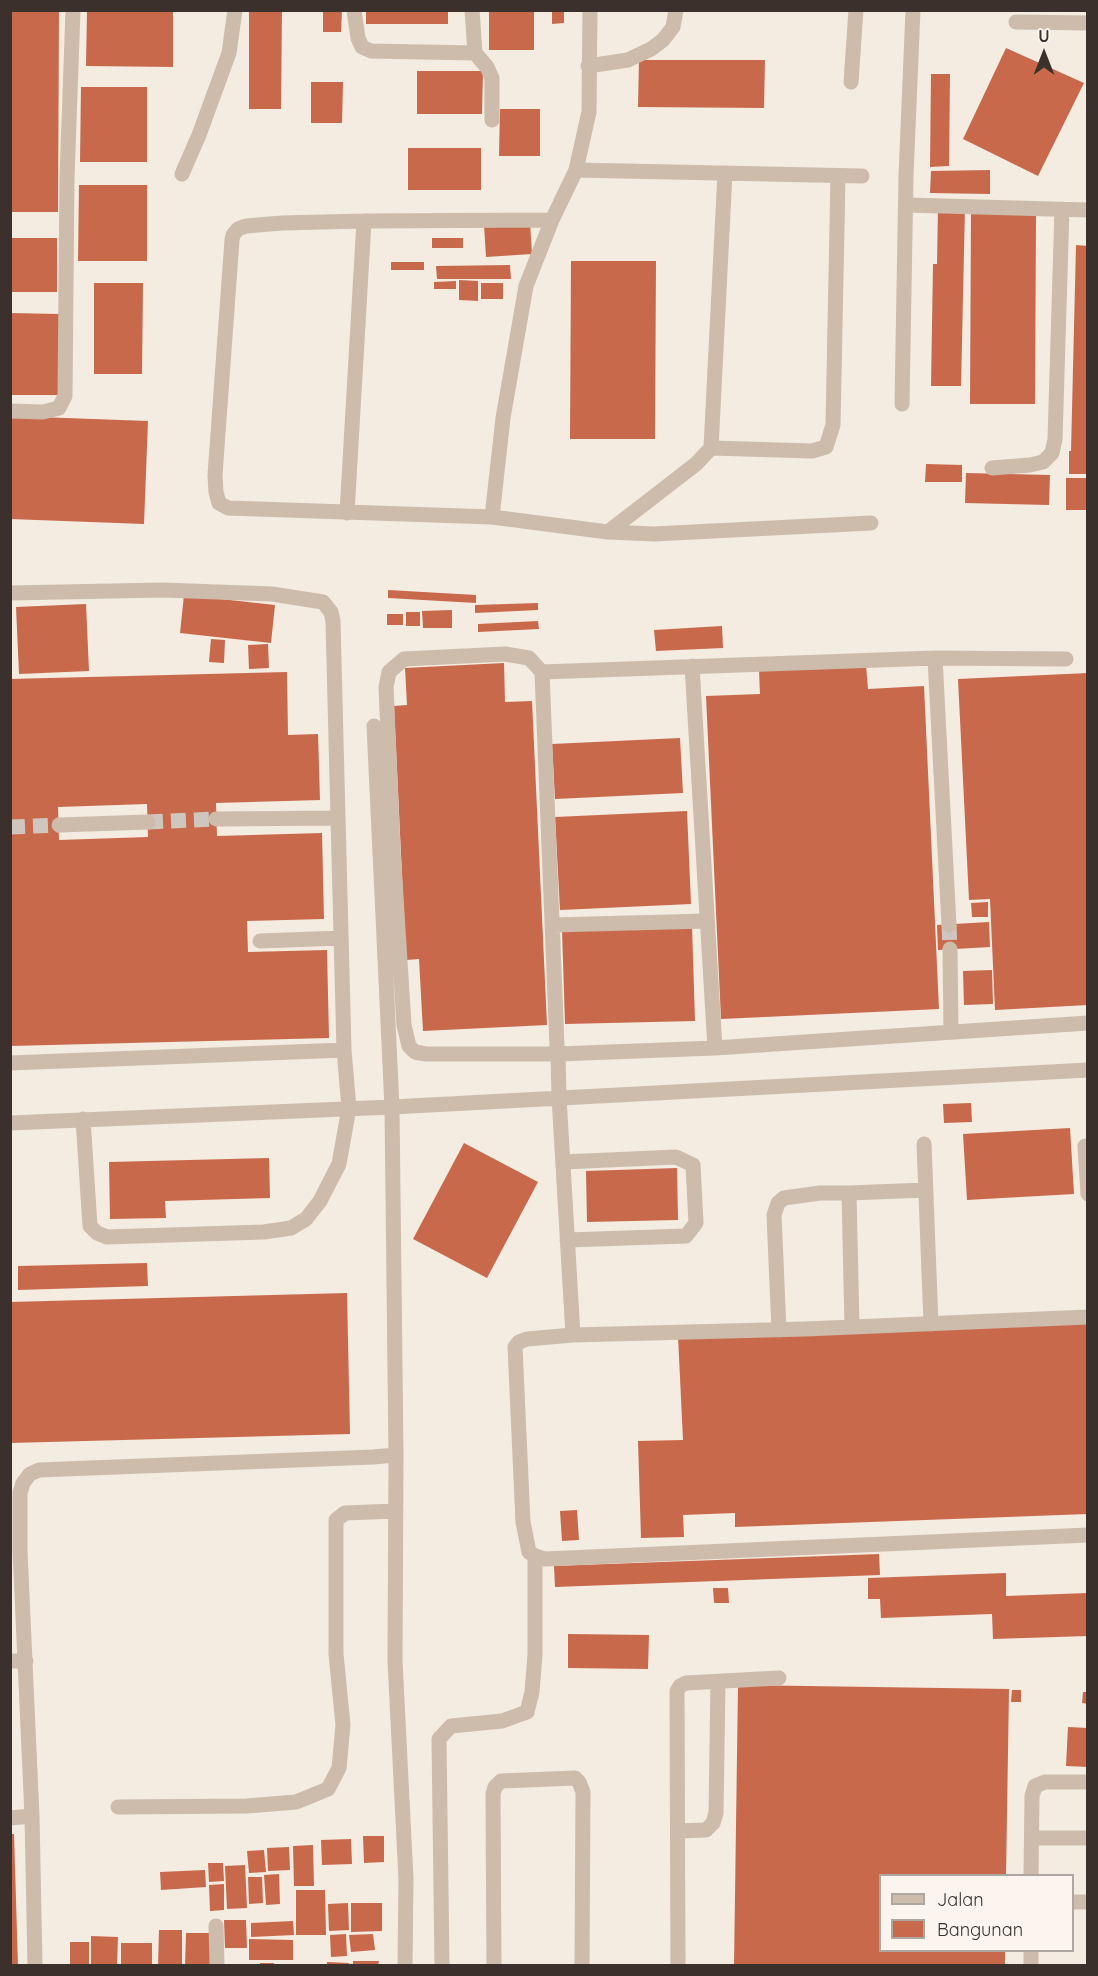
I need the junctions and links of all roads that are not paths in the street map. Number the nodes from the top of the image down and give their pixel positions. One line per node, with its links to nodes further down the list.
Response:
1 (73, 10): 26 (street)
2 (235, 10): 17 (street)
3 (354, 10): 11 (street)
4 (472, 10): 11 (street)
5 (590, 10): 12 (street)
6 (676, 10): 12 (street)
7 (856, 10): 13 (street)
8 (913, 10): 20 (street)
9 (1086, 19): 10 (street)
10 (1016, 22)
11 (475, 53): 14 (street)
12 (588, 66): 15 (street)
13 (851, 82)
14 (492, 120)
15 (576, 170): 16 (street); 23 (street)
16 (725, 173): 18 (street); 27 (street)
17 (182, 174)
18 (838, 176): 19 (street); 27 (street)
19 (862, 176)
20 (906, 205): 21 (street); 25 (street)
21 (1062, 209): 22 (street); 28 (street)
22 (1088, 210)
23 (552, 220): 24 (street); 30 (street)
24 (364, 221): 29 (street); 29 (street)
25 (902, 404)
26 (10, 411)
27 (711, 448): 32 (street)
28 (992, 468)
29 (347, 513): 30 (street)
30 (492, 517): 32 (street)
31 (871, 523): 32 (street)
32 (608, 532)
33 (10, 593): 39 (street)
34 (935, 658): 35 (street); 36 (street); 45 (street)
35 (1066, 659)
36 (692, 666): 37 (street); 43 (street)
37 (542, 672): 44 (street); 53 (street)
38 (374, 726): 57 (street)
39 (338, 818): 40 (street); 46 (street)
40 (216, 819)
41 (148, 822): 42 (street)
42 (59, 825)
43 (707, 921): 44 (street); 51 (street)
44 (552, 925): 53 (street)
45 (949, 925)
46 (341, 938): 47 (street); 52 (street)
47 (260, 941)
48 (950, 949): 50 (street)
49 (1088, 1023): 50 (street)
50 (951, 1031): 51 (street)
51 (715, 1048): 53 (street)
52 (344, 1050): 54 (street); 58 (street)
53 (558, 1054): 56 (street)
54 (10, 1063)
55 (1088, 1070): 56 (street)
56 (560, 1097): 57 (street); 63 (street)
57 (392, 1107): 58 (street); 73 (street)
58 (349, 1108): 59 (street); 59 (street)
59 (83, 1119): 60 (street)
60 (10, 1123)
61 (924, 1144): 64 (street)
62 (1084, 1146): 66 (street)
63 (563, 1162): 67 (street); 67 (street)
64 (926, 1190): 65 (street); 69 (street)
65 (849, 1193): 70 (street); 71 (street)
66 (1088, 1194)
67 (567, 1240): 72 (street)
68 (1088, 1317): 69 (street)
69 (931, 1324): 70 (street)
70 (852, 1327): 71 (street)
71 (779, 1330): 72 (street)
72 (573, 1335): 78 (street)
73 (396, 1455): 74 (street); 75 (street)
74 (15, 1508): 77 (street)
75 (396, 1510): 83 (street); 93 (street)
76 (1088, 1535): 78 (street)
77 (15, 1551): 79 (street)
78 (535, 1556): 94 (street)
79 (18, 1661): 84 (street)
80 (779, 1678): 81 (street)
81 (718, 1682): 86 (street); 86 (street)
82 (1088, 1782): 87 (street)
83 (118, 1807)
84 (32, 1816): 85 (street); 91 (street)
85 (10, 1818)
86 (678, 1831): 97 (street)
87 (1032, 1838): 88 (street); 89 (street)
88 (1088, 1838)
89 (1031, 1874)
90 (216, 1926): 92 (street)
91 (35, 1965)
92 (217, 1965)
93 (405, 1965)
94 (442, 1965)
95 (494, 1965): 96 (street)
96 (582, 1965)
97 (678, 1965)

